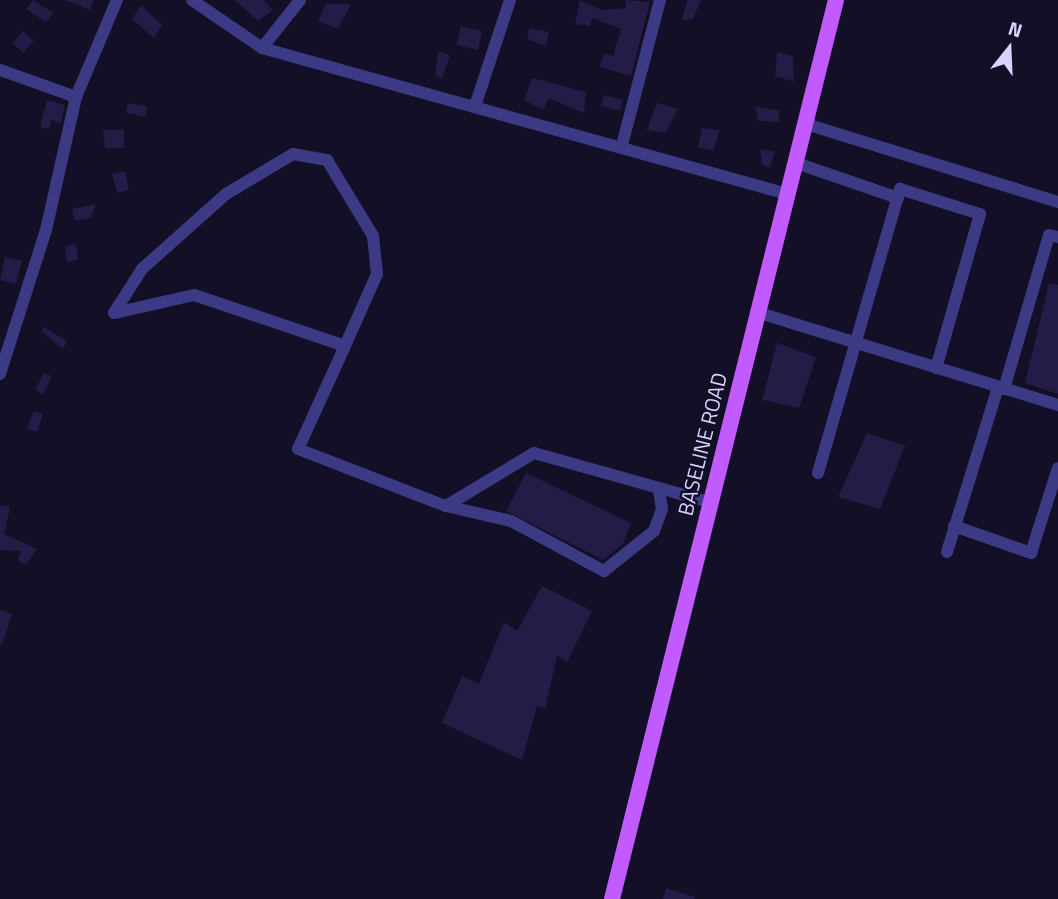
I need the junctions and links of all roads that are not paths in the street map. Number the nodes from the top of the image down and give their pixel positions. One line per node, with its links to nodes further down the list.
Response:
1 (117, 0): 9 (street)
2 (192, 0): 7 (street)
3 (300, 0): 7 (street)
4 (510, 0): 10 (street)
5 (660, 0): 12 (street)
6 (836, 0): 11 (main road, BASELINE ROAD)
7 (262, 48): 10 (street)
8 (0, 70): 9 (street)
9 (76, 97): 22 (street)
10 (475, 106): 12 (street)
11 (806, 124): 13 (main road, BASELINE ROAD); 16 (street)
12 (622, 145): 14 (street)
13 (796, 163): 14 (main road, BASELINE ROAD); 15 (street)
14 (788, 194): 18 (main road, BASELINE ROAD)
15 (898, 198): 19 (street); 21 (street)
16 (1058, 202)
17 (1058, 237): 23 (street)
18 (756, 312): 19 (street); 28 (main road, BASELINE ROAD)
19 (855, 343): 21 (street); 26 (street)
20 (345, 346): 20 (street); 29 (street)
21 (936, 368): 23 (street)
22 (0, 374)
23 (1001, 388): 24 (street); 30 (street)
24 (1058, 405)
25 (1058, 468): 30 (street)
26 (818, 473)
27 (659, 489): 28 (street); 29 (street); 29 (street)
28 (709, 502): 32 (main road, BASELINE ROAD)
29 (446, 506)
30 (954, 526): 31 (street)
31 (947, 552)
32 (612, 899)

